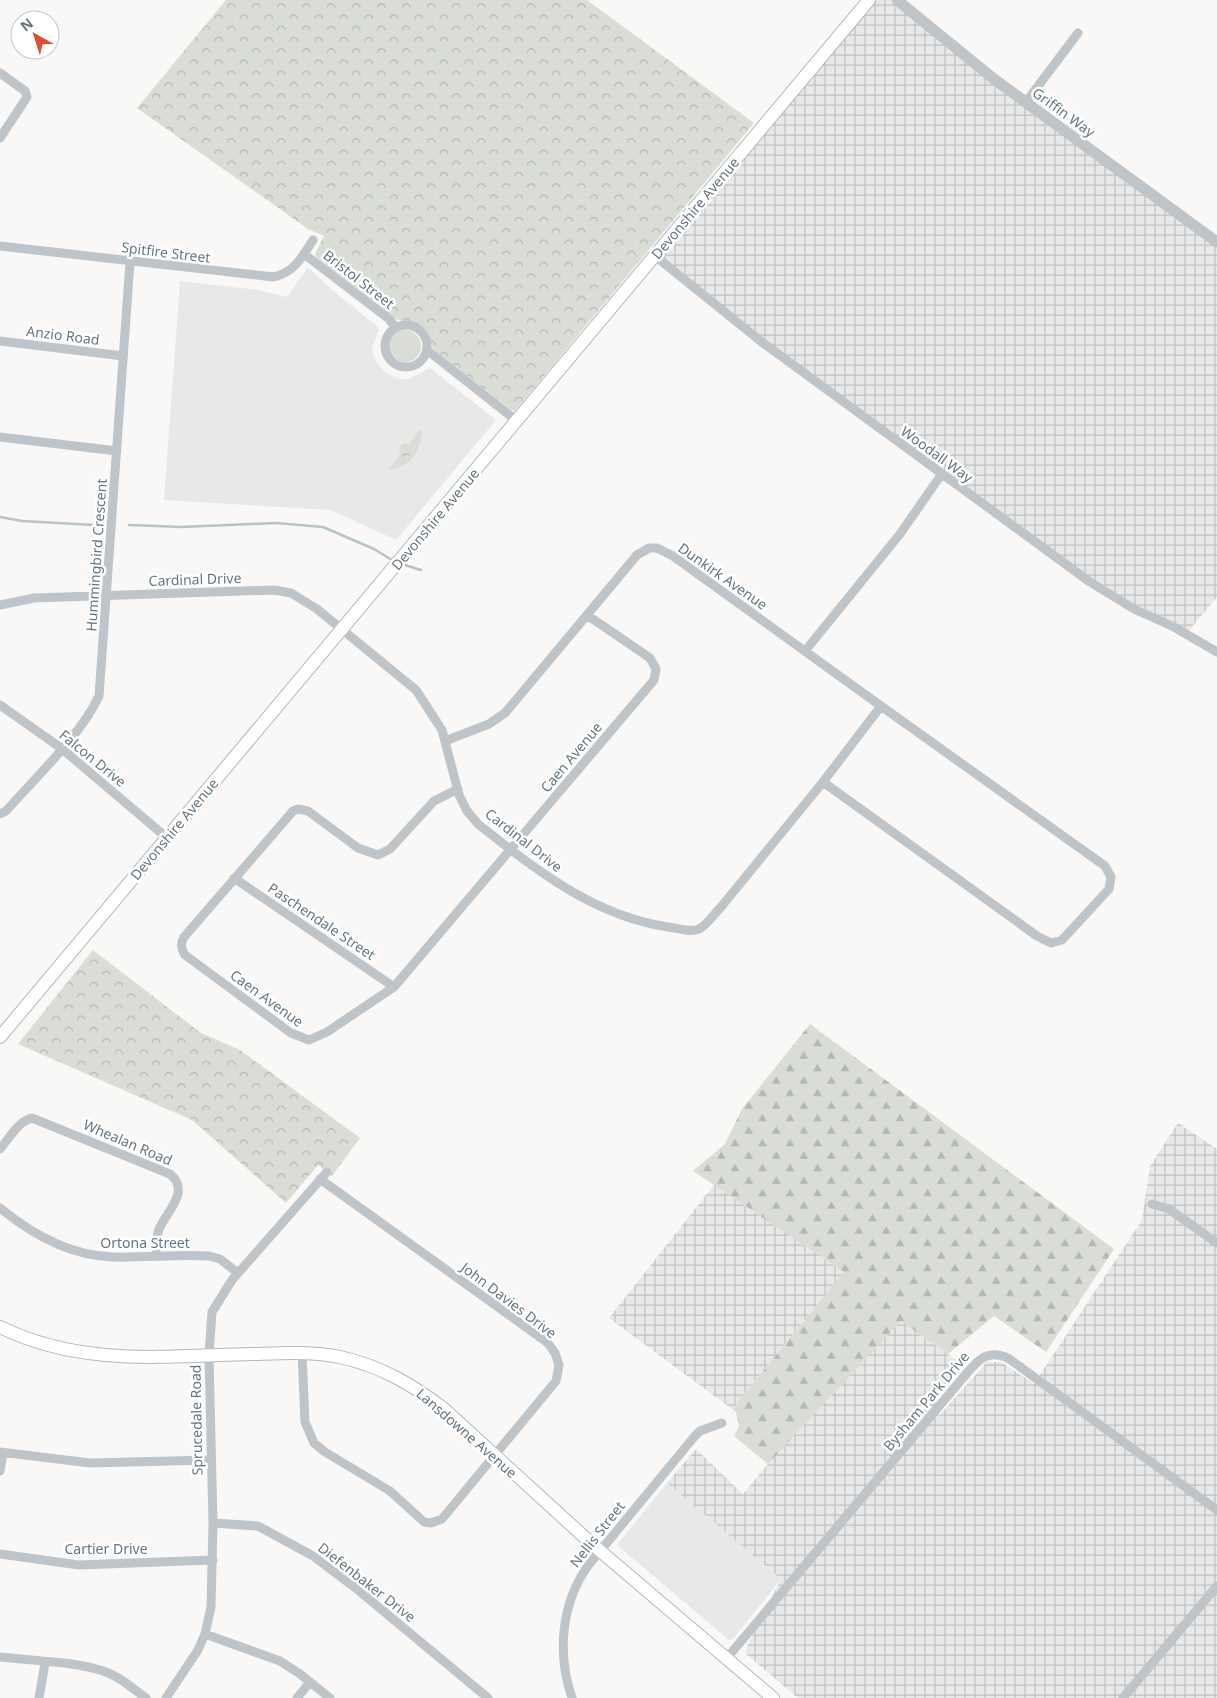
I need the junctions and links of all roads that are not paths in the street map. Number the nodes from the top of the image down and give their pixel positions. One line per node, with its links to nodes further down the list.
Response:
1 (869, 0): 11 (main road, Devonshire Avenue)
2 (897, 0): 5 (street, Griffin Way)
3 (1078, 33): 5 (street)
4 (0, 73): 6 (street)
5 (1026, 102): 8 (street, Griffin Way)
6 (0, 138)
7 (313, 240): 10 (street, Spitfire Street)
8 (1217, 242)
9 (0, 246): 12 (street, Spitfire Street)
10 (304, 254): 12 (street, Spitfire Street); 13 (street, Bristol Street)
11 (655, 256): 17 (main road, Devonshire Avenue); 20 (street, Woodall Way)
12 (130, 262): 16 (street, Hummingbird Crescent)
13 (396, 328): 15 (street, Bristol Street); 15 (street, Bristol Street)
14 (0, 341): 16 (street, Anzio Road)
15 (427, 350): 17 (street, Bristol Street)
16 (123, 356): 19 (street, Hummingbird Crescent)
17 (517, 421): 24 (main road, Devonshire Avenue)
18 (0, 437): 19 (street)
19 (117, 451): 21 (street, Hummingbird Crescent)
20 (941, 474): 25 (street); 26 (street, Woodall Way)
21 (107, 596): 22 (street, Cardinal Drive); 24 (street, Cardinal Drive); 30 (street, Hummingbird Crescent)
22 (0, 605)
23 (587, 615): 25 (street, Dunkirk Avenue); 29 (street, Dunkirk Avenue); 35 (street, Caen Avenue)
24 (343, 629): 29 (street, Cardinal Drive); 34 (main road, Devonshire Avenue)
25 (805, 651): 28 (street)
26 (1217, 652)
27 (0, 705): 30 (street, Falcon Drive)
28 (881, 706): 31 (street, Cardinal Drive); 31 (street)
29 (446, 741): 32 (street, Cardinal Drive)
30 (61, 748): 33 (street, Hummingbird Crescent); 34 (street, Falcon Drive)
31 (823, 782): 35 (street, Cardinal Drive)
32 (458, 789): 35 (street, Cardinal Drive); 36 (street, Caen Avenue)
33 (0, 814)
34 (166, 836): 38 (main road, Devonshire Avenue)
35 (511, 850): 37 (street, Caen Avenue)
36 (234, 878): 37 (street, Paschendale Street); 37 (street, Caen Avenue)
37 (394, 987)
38 (0, 1037)
39 (0, 1149): 45 (street, Whealan Road)
40 (327, 1172): 41 (street, Sprucedale Road)
41 (320, 1179): 46 (street, Sprucedale Road); 52 (street, John Davies Drive)
42 (1152, 1204): 44 (street)
43 (0, 1208): 45 (street, Ortona Street)
44 (1217, 1243)
45 (156, 1256): 46 (street, Ortona Street)
46 (238, 1273): 49 (street, Sprucedale Road)
47 (0, 1327): 49 (main road, Lansdowne Avenue)
48 (302, 1354): 49 (main road, Lansdowne Avenue); 52 (main road, Lansdowne Avenue); 52 (street, John Davies Drive)
49 (209, 1355): 53 (street, Sprucedale Road)
50 (722, 1423): 57 (street, Nellis Street)
51 (1, 1453): 53 (street); 54 (street)
52 (496, 1456): 57 (main road, Lansdowne Avenue)
53 (210, 1460): 56 (street, Sprucedale Road)
54 (0, 1471)
55 (1217, 1510): 63 (street, Bysham Park Drive)
56 (213, 1523): 59 (street, Sprucedale Road); 66 (street, Diefenbaker Drive)
57 (601, 1551): 63 (main road, Lansdowne Avenue); 73 (street, Nellis Street)
58 (0, 1554): 59 (street, Cartier Drive)
59 (214, 1560): 61 (street, Sprucedale Road)
60 (1217, 1586): 75 (street)
61 (205, 1634): 65 (street); 69 (street, Sprucedale Road)
62 (0, 1657): 64 (street)
63 (726, 1659): 74 (main road, Lansdowne Avenue)
64 (45, 1663): 67 (street); 68 (street)
65 (310, 1682): 70 (street); 71 (street)
66 (478, 1695): 72 (street, Diefenbaker Drive)
67 (39, 1698)
68 (146, 1698)
69 (166, 1698)
70 (297, 1698)
71 (330, 1698)
72 (488, 1698)
73 (572, 1698)
74 (773, 1698)
75 (1123, 1698)

